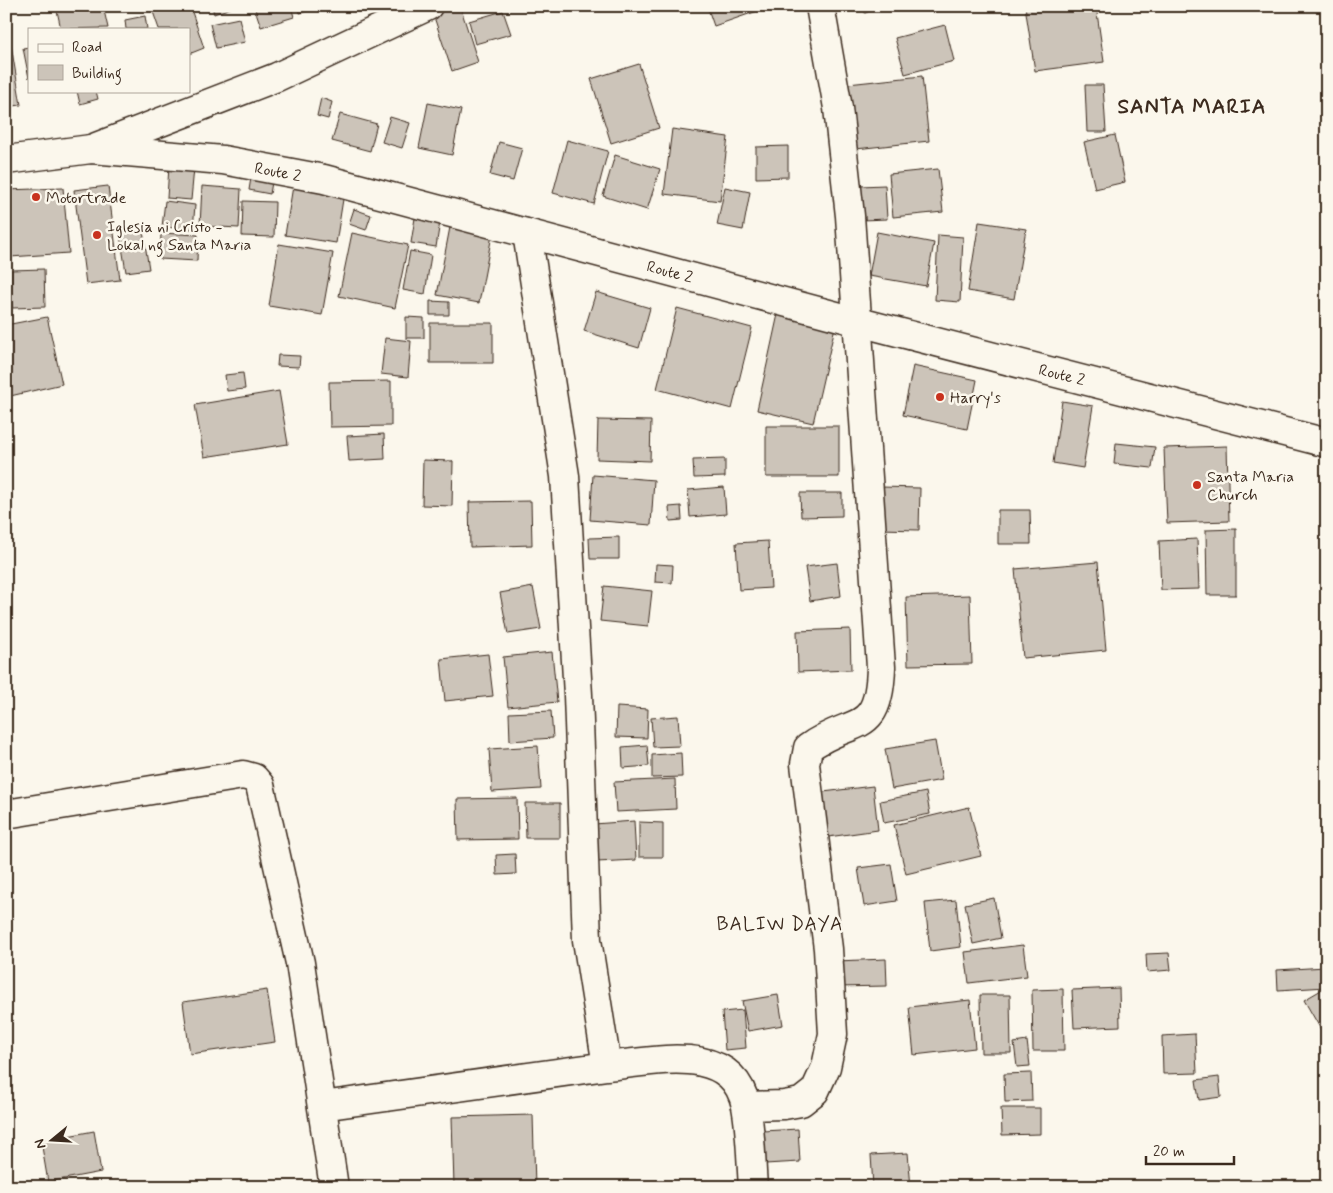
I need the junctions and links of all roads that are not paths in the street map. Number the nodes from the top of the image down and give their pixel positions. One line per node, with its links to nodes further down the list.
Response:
1 (428, 6): 3 (main road)
2 (820, 6): 6 (main road)
3 (91, 149): 4 (main road, Route 2); 5 (main road, Route 2)
4 (6, 160)
5 (527, 233): 6 (main road, Route 2); 9 (main road)
6 (859, 322): 7 (main road, Route 2); 11 (main road)
7 (1327, 443)
8 (6, 814): 10 (main road)
9 (607, 1066): 10 (main road); 11 (main road)
10 (322, 1106): 12 (main road)
11 (746, 1106): 13 (main road)
12 (334, 1187)
13 (753, 1187)

